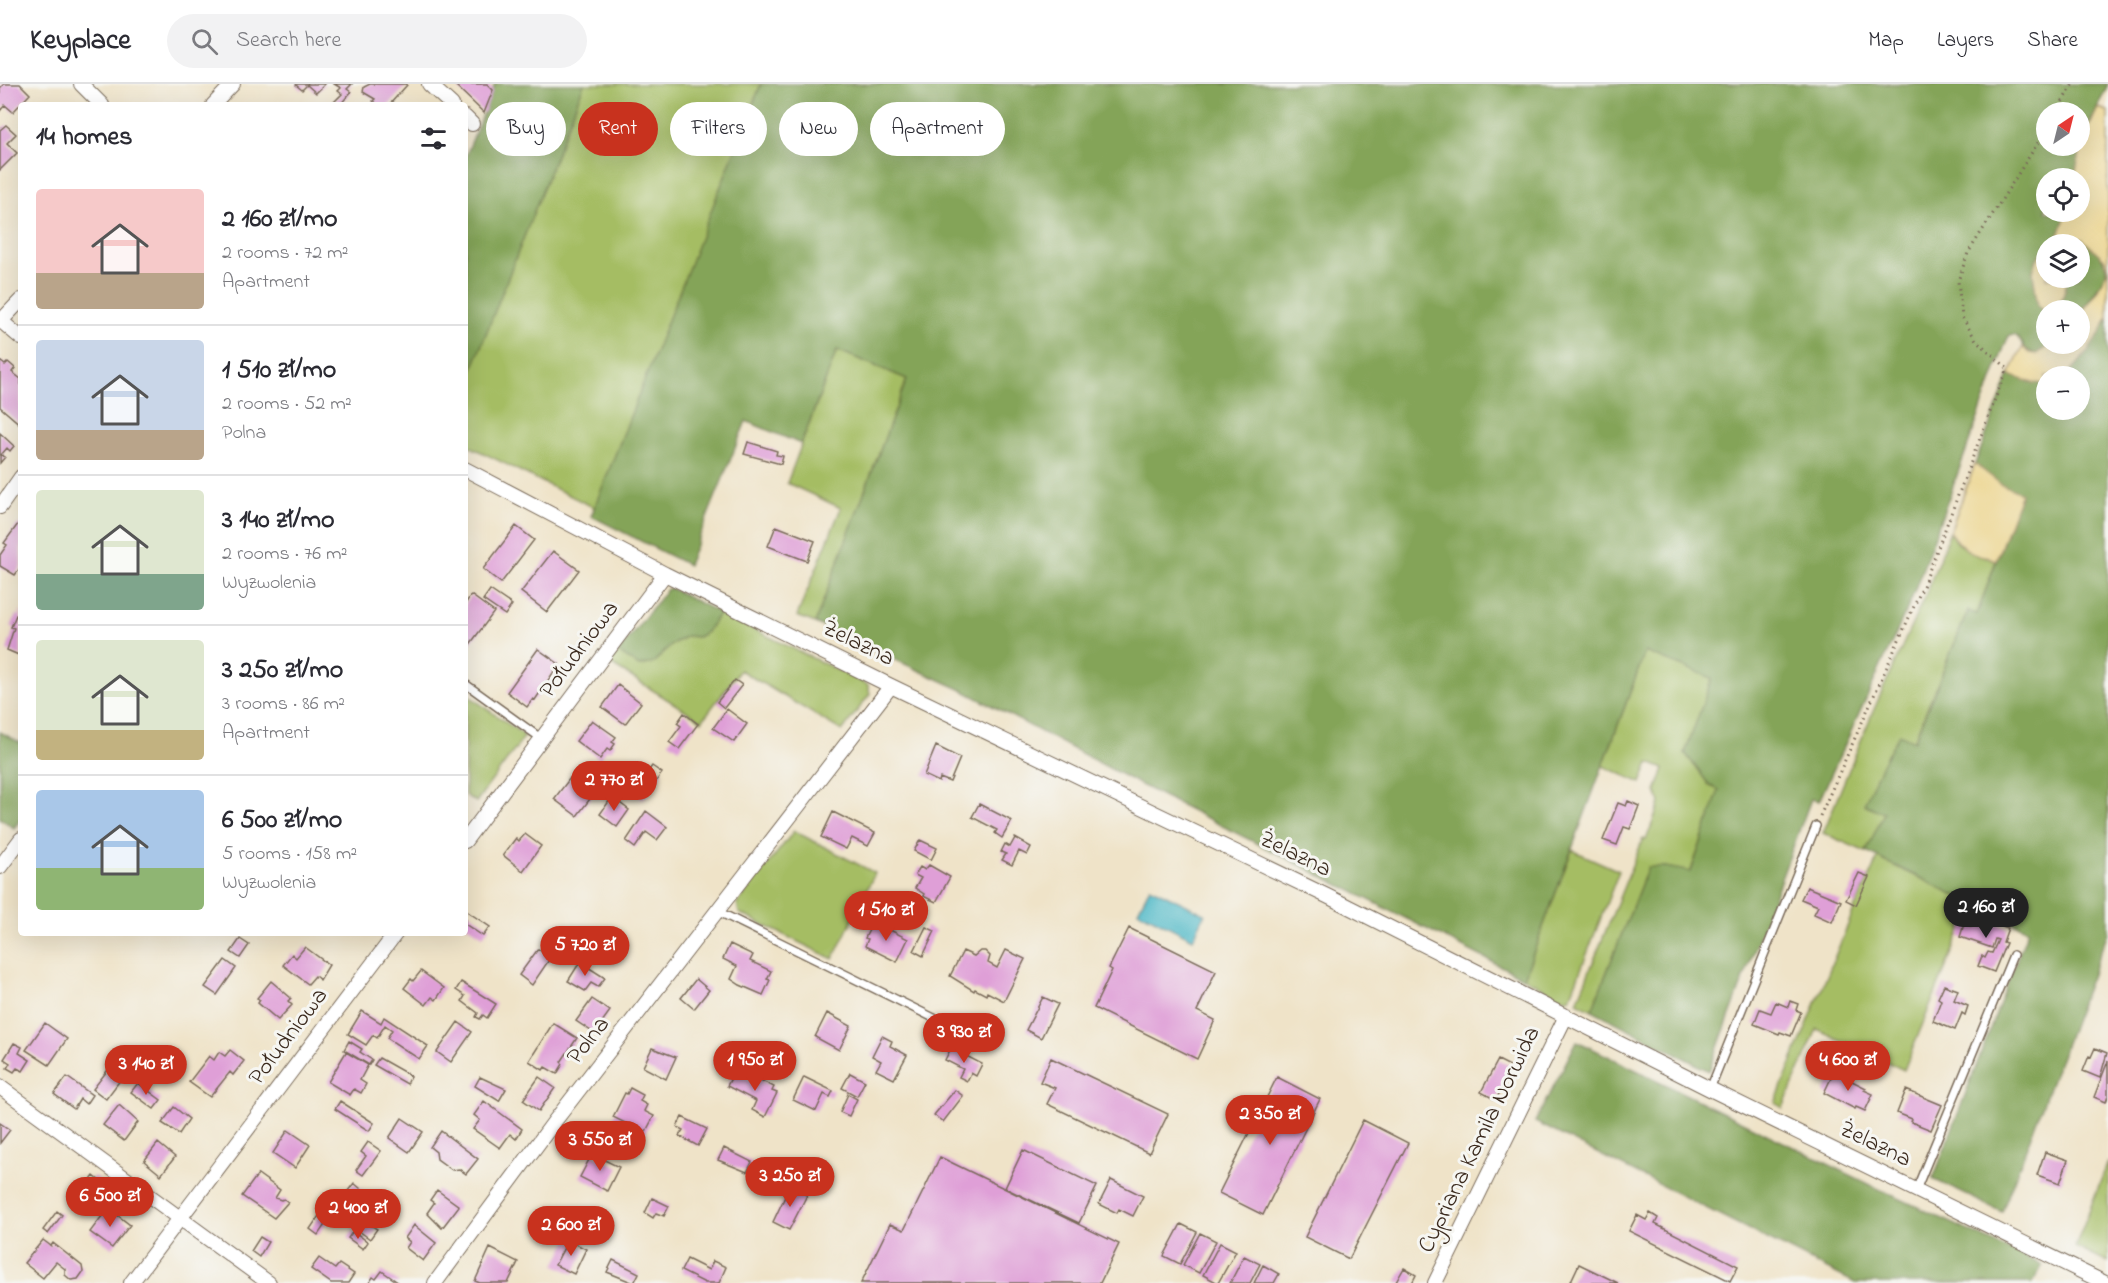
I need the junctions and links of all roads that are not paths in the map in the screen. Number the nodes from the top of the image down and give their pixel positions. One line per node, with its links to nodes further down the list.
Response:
1 (81, 84): 4 (street)
2 (233, 84): 5 (street)
3 (429, 84): 6 (street)
4 (99, 102)
5 (216, 102)
6 (449, 102)
7 (18, 303): 8 (street)
8 (0, 321): 9 (street)
9 (18, 336)
10 (468, 471): 13 (street, Żelazna)
11 (18, 485): 12 (street)
12 (0, 507)
13 (665, 574): 15 (street, Żelazna); 16 (street, Południowa)
14 (468, 686): 16 (lane)
15 (891, 686): 21 (street, Polna); 24 (street, Żelazna)
16 (542, 739): 18 (street, Południowa)
17 (1816, 826): 27 (lane)
18 (468, 836)
19 (18, 843): 20 (street)
20 (0, 867)
21 (717, 911): 25 (lane); 32 (street, Polna)
22 (394, 936): 29 (street, Południowa)
23 (2013, 955): 28 (lane)
24 (1566, 1016): 27 (street, Żelazna); 33 (street, Cypriana Kamila Norwida)
25 (948, 1025)
26 (0, 1087): 29 (street)
27 (1710, 1089): 28 (street, Żelazna)
28 (1916, 1190): 34 (street, Żelazna)
29 (181, 1219): 30 (street, Południowa); 31 (street)
30 (131, 1283)
31 (269, 1283)
32 (435, 1283)
33 (1435, 1283)
34 (2105, 1283)

